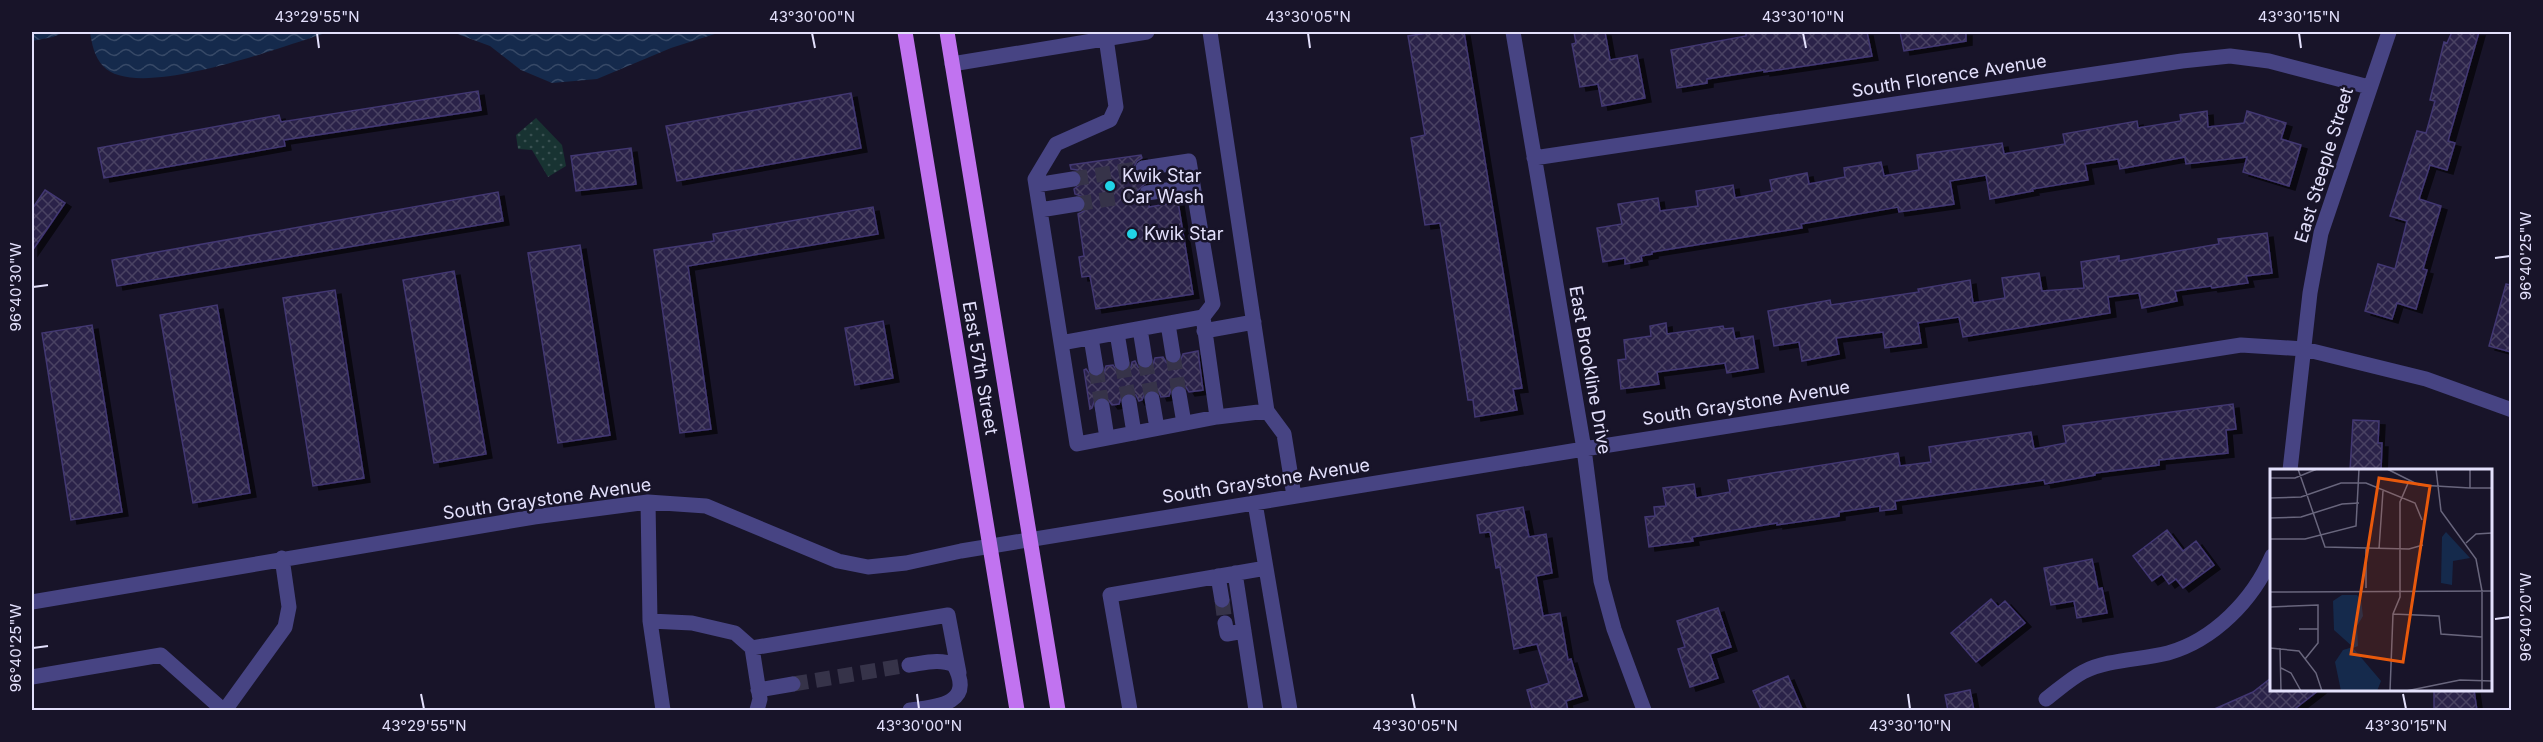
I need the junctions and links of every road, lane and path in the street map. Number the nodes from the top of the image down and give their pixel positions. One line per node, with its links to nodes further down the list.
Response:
1 (905, 32): 47 (main road, East 57th Street)
2 (947, 32): 8 (main road, East 57th Street)
3 (1147, 32): 7 (street)
4 (1210, 32): 18 (street)
5 (1513, 32): 10 (street, East Brookline Drive)
6 (2389, 32): 9 (street, East Steeple Street)
7 (1106, 38): 8 (street); 13 (street)
8 (952, 64): 46 (main road, East 57th Street)
9 (2369, 87): 10 (street, South Florence Avenue); 25 (street, East Steeple Street)
10 (1534, 158): 41 (street, East Brookline Drive)
11 (1143, 168): 14 (street)
12 (1073, 179): 13 (street)
13 (1036, 185): 17 (street)
14 (1193, 186): 15 (street); 20 (street)
15 (1147, 193)
16 (1077, 204): 17 (street)
17 (1040, 210): 24 (street)
18 (1254, 322): 20 (street); 35 (street)
19 (1168, 324): 20 (street); 21 (street); 26 (street)
20 (1204, 324): 36 (street)
21 (1140, 329): 22 (street); 27 (street)
22 (1117, 333): 23 (street); 28 (street)
23 (1091, 338): 24 (street); 29 (street)
24 (1061, 343): 40 (street)
25 (2304, 349): 34 (street, South Graystone Avenue); 41 (street, South Graystone Avenue); 42 (street, East Steeple Street)
26 (1173, 356)
27 (1146, 360)
28 (1122, 363)
29 (1096, 368)
30 (1179, 394): 37 (street)
31 (1152, 399): 38 (street)
32 (1129, 402): 39 (street)
33 (1102, 406): 40 (street)
34 (2511, 410)
35 (1267, 411): 36 (street); 43 (street)
36 (1216, 417): 37 (street)
37 (1184, 423): 38 (street)
38 (1157, 428): 39 (street)
39 (1134, 433): 40 (street)
40 (1107, 438)
41 (1584, 448): 43 (street, South Graystone Avenue); 74 (street, East Brookline Drive)
42 (2290, 469)
43 (1294, 496): 45 (street, South Graystone Avenue)
44 (648, 502): 47 (street, South Graystone Avenue); 48 (street, South Graystone Avenue); 55 (street)
45 (1255, 503): 46 (street, South Graystone Avenue); 50 (street)
46 (1030, 539): 47 (street, South Graystone Avenue); 70 (main road, East 57th Street)
47 (990, 546): 69 (main road, East 57th Street)
48 (282, 558): 54 (street, South Graystone Avenue); 65 (street)
49 (2270, 558): 64 (street)
50 (1266, 568): 51 (street); 73 (street)
51 (1235, 573): 52 (street); 57 (street)
52 (1218, 576): 53 (street); 71 (street)
53 (1222, 600)
54 (32, 602)
55 (650, 621): 58 (street); 66 (street)
56 (1225, 623): 57 (street)
57 (1244, 632): 72 (street)
58 (752, 648): 60 (street); 63 (street)
59 (909, 665): 60 (street)
60 (958, 673): 68 (street)
61 (32, 677): 65 (street)
62 (793, 684): 63 (street)
63 (758, 690): 67 (street)
64 (2046, 699)
65 (224, 711)
66 (663, 711)
67 (758, 711)
68 (910, 711)
69 (1017, 711)
70 (1058, 711)
71 (1130, 711)
72 (1256, 711)
73 (1290, 711)
74 (1644, 711)

